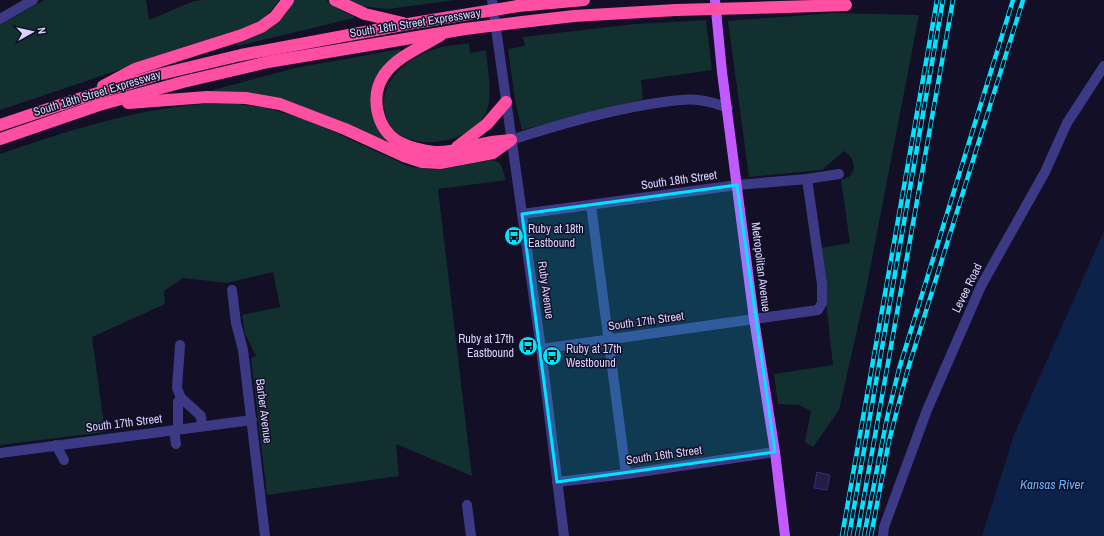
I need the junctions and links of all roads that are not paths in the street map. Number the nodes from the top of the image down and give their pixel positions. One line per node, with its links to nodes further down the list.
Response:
1 (33, 0): 8 (street)
2 (288, 0): 12 (highway)
3 (335, 0): 9 (highway)
4 (492, 0): 13 (street, Ruby Avenue)
5 (584, 0): 9 (highway, South 18th Street Expressway, bridge)
6 (715, 0): 15 (main road, Metropolitan Avenue)
7 (846, 5): 10 (highway, South 18th Street Expressway, bridge)
8 (0, 19)
9 (408, 24): 12 (highway, South 18th Street Expressway)
10 (447, 32): 14 (highway, South 18th Street Expressway); 19 (highway)
11 (1104, 66): 46 (street, Levee Road)
12 (75, 100): 16 (highway, South 18th Street Expressway)
13 (506, 102): 18 (street, Ruby Avenue); 19 (highway)
14 (99, 105): 17 (highway, South 18th Street Expressway); 18 (highway)
15 (728, 108): 18 (street); 22 (main road, Metropolitan Avenue)
16 (0, 125)
17 (0, 139)
18 (511, 140): 19 (highway); 24 (street, Ruby Avenue)
19 (451, 151)
20 (839, 174): 21 (street, South 18th Street)
21 (807, 179): 22 (street, South 18th Street); 26 (street, South 17th Street)
22 (737, 185): 23 (street, South 18th Street); 26 (main road, Metropolitan Avenue)
23 (591, 205): 24 (street, South 18th Street); 27 (street)
24 (522, 214): 29 (street, Ruby Avenue)
25 (232, 290): 31 (street, Barber Avenue)
26 (754, 319): 27 (street, South 17th Street); 36 (main road, Metropolitan Avenue)
27 (609, 339): 29 (street, South 17th Street); 39 (street)
28 (180, 345): 30 (street)
29 (541, 349): 40 (street, Ruby Avenue)
30 (181, 398): 32 (street); 33 (street)
31 (252, 420): 32 (street, South 17th Street); 42 (street, Barber Avenue)
32 (202, 426): 33 (street, South 17th Street)
33 (176, 430): 34 (street); 35 (street, South 17th Street)
34 (176, 444)
35 (56, 445): 37 (street, South 17th Street); 38 (street)
36 (775, 452): 39 (street, South 16th Street); 45 (main road, Metropolitan Avenue)
37 (0, 453)
38 (64, 460)
39 (626, 474): 40 (street, South 16th Street)
40 (557, 482): 44 (street, Ruby Avenue)
41 (467, 505): 43 (street)
42 (265, 536)
43 (471, 536)
44 (561, 536)
45 (785, 536)
46 (883, 536)

